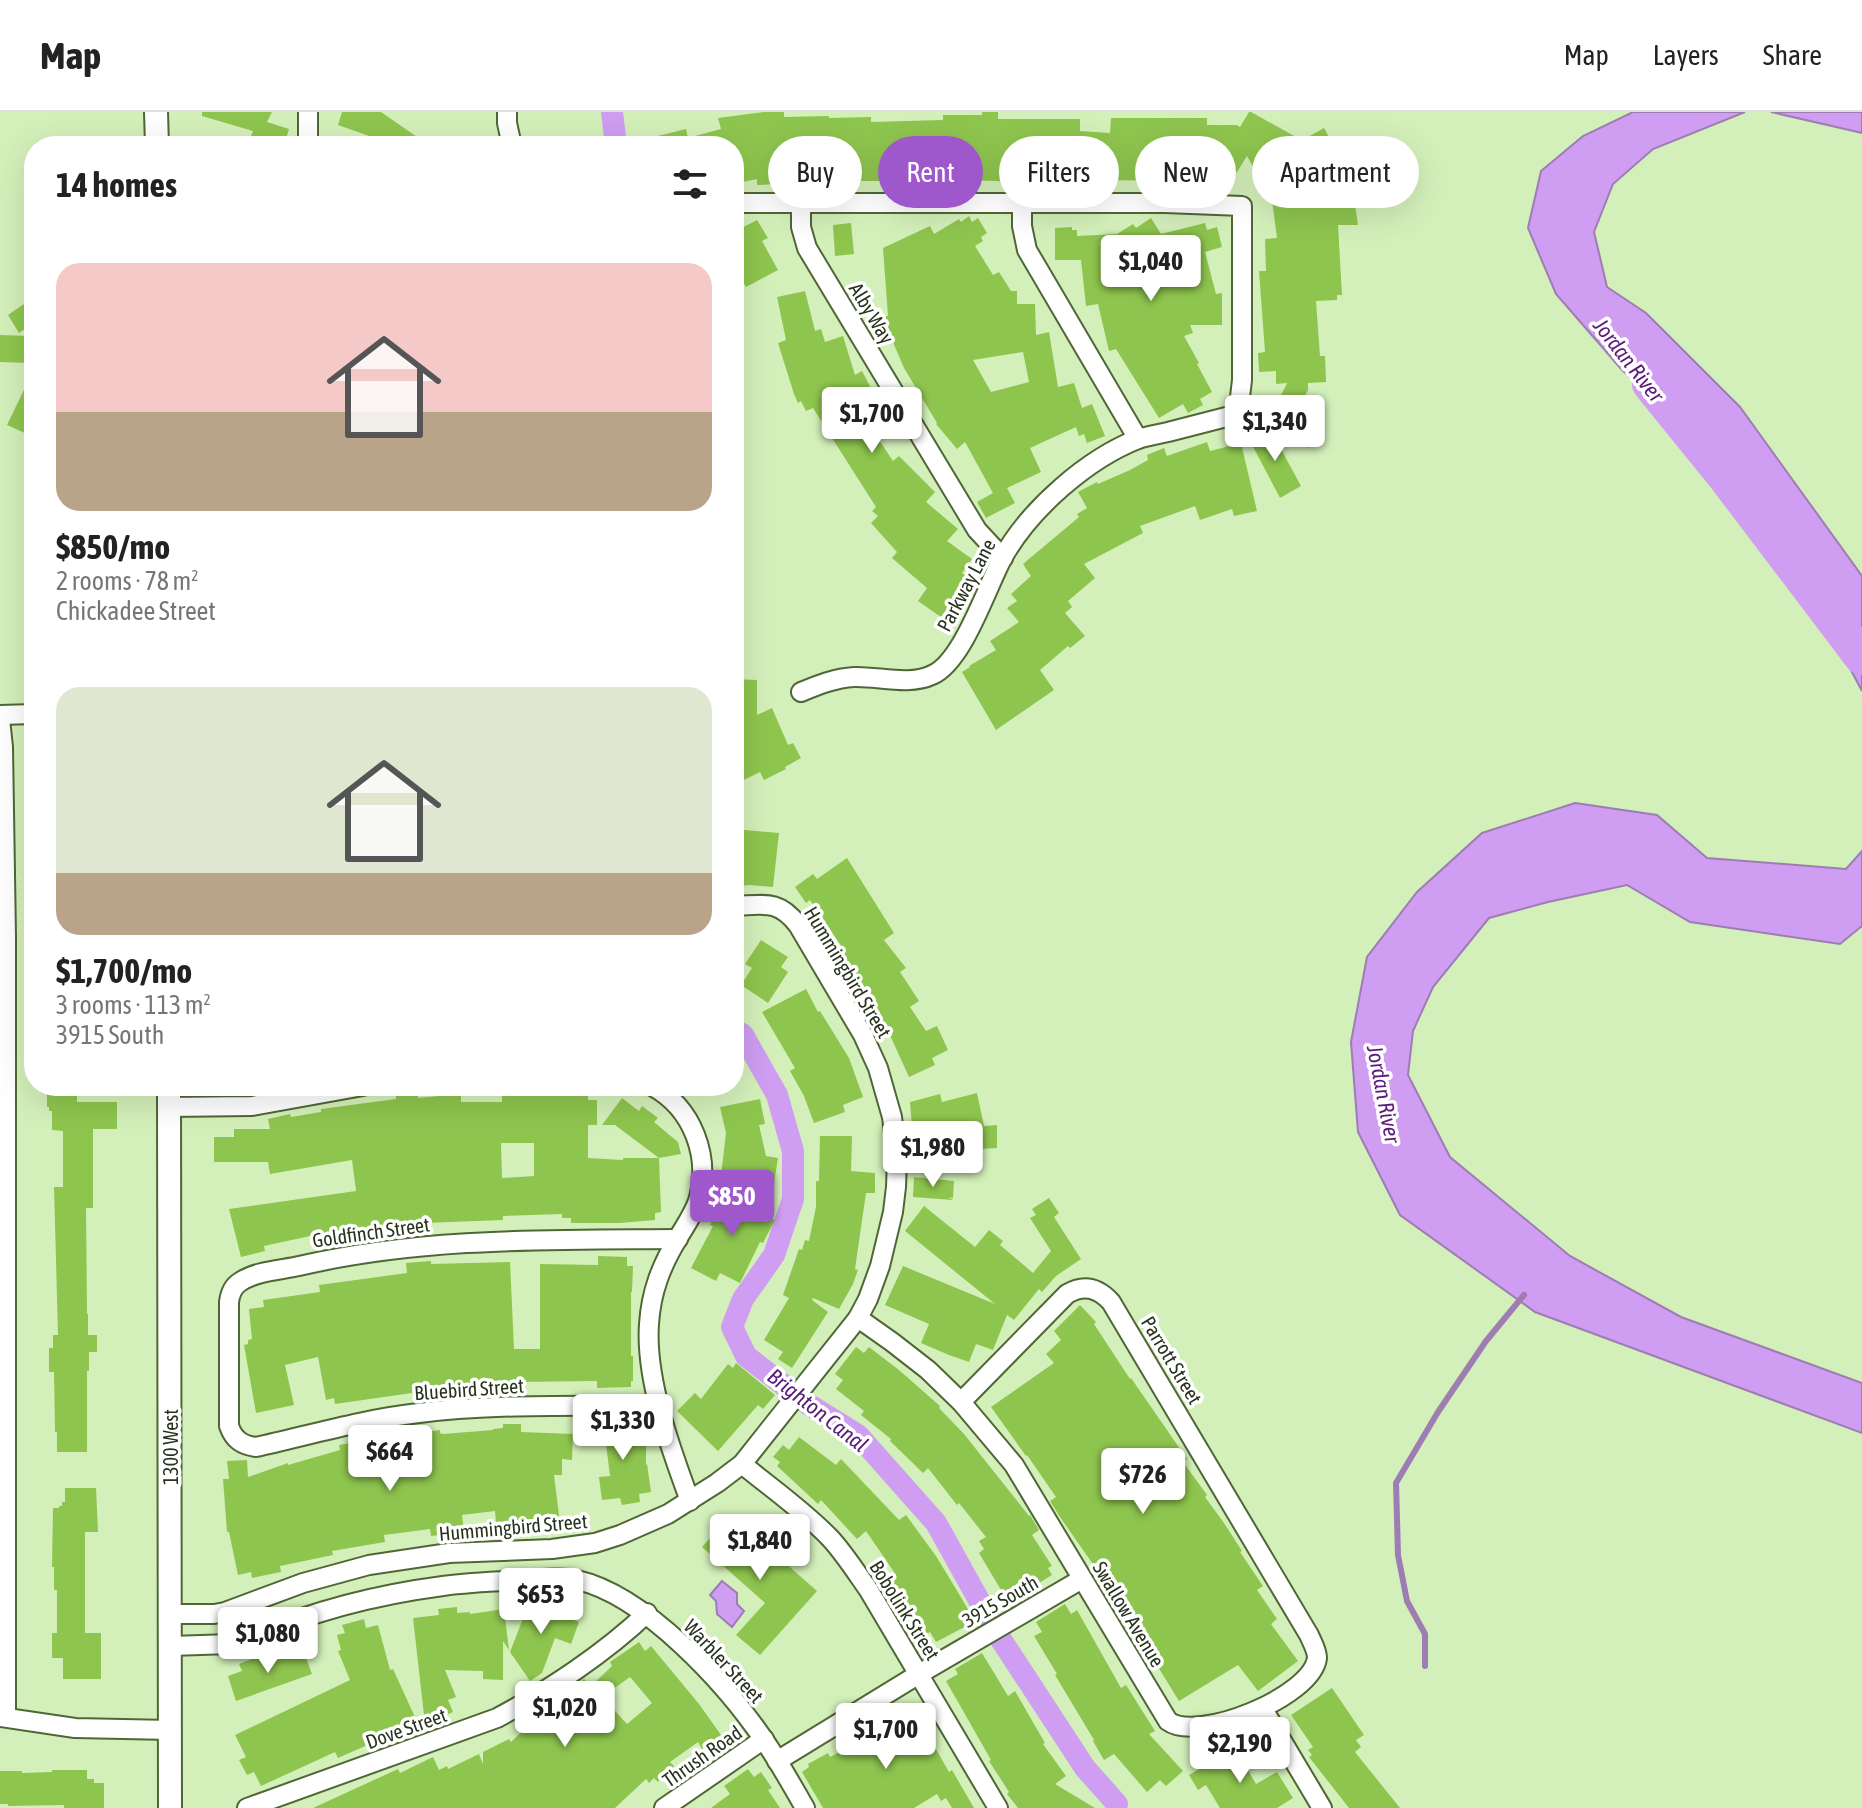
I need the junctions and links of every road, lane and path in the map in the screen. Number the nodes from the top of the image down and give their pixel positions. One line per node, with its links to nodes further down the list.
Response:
1 (156, 112): 3 (street)
2 (507, 112): 4 (street)
3 (157, 136)
4 (510, 136)
5 (744, 203): 8 (street)
6 (999, 203): 9 (street)
7 (1119, 203): 12 (street, Parkway Lane)
8 (768, 204)
9 (862, 204)
10 (801, 208): 13 (street, Alby Way)
11 (1022, 208): 12 (street)
12 (1138, 439): 13 (street, Parkway Lane)
13 (1003, 558): 14 (street, Parkway Lane)
14 (801, 692)
15 (24, 715): 16 (street)
16 (0, 717): 18 (street)
17 (744, 906): 26 (street, Hummingbird Street)
18 (3, 936): 24 (street)
19 (229, 1096): 23 (street)
20 (308, 1096): 23 (street)
21 (669, 1096): 25 (street)
22 (169, 1097): 23 (street); 35 (street, 1300 West)
23 (229, 1107)
24 (2, 1189): 30 (street)
25 (678, 1239): 28 (street); 29 (street, Goldfinch Street)
26 (858, 1318): 27 (street, Swallow Avenue); 31 (street, Hummingbird Street)
27 (961, 1402): 33 (street, Swallow Avenue); 37 (street, Parrott Street)
28 (659, 1405): 29 (street, Bluebird Street); 32 (street)
29 (238, 1441)
30 (2, 1450): 40 (street)
31 (742, 1464): 32 (street, Hummingbird Street); 38 (street, Bobolink Street)
32 (690, 1501): 35 (street, Hummingbird Street)
33 (1082, 1579): 38 (street, 3915 South); 39 (street, Swallow Avenue)
34 (647, 1613): 36 (street, Warbler Street); 42 (street, Warbler Street); 45 (street, Dove Street)
35 (170, 1614): 36 (street, 1300 West)
36 (171, 1646): 41 (street, 1300 West)
37 (1317, 1657): 39 (street, Swallow Avenue)
38 (919, 1674): 43 (street, 3915 South); 48 (street, Bobolink Street)
39 (1263, 1709): 49 (street)
40 (3, 1717): 41 (street)
41 (171, 1730): 44 (street, 1300 West)
42 (764, 1739): 43 (street, Warbler Street); 46 (street, Thrush Road)
43 (777, 1761): 47 (street, Warbler Street)
44 (170, 1808)
45 (247, 1808)
46 (664, 1808)
47 (805, 1808)
48 (998, 1808)
49 (1322, 1808)

